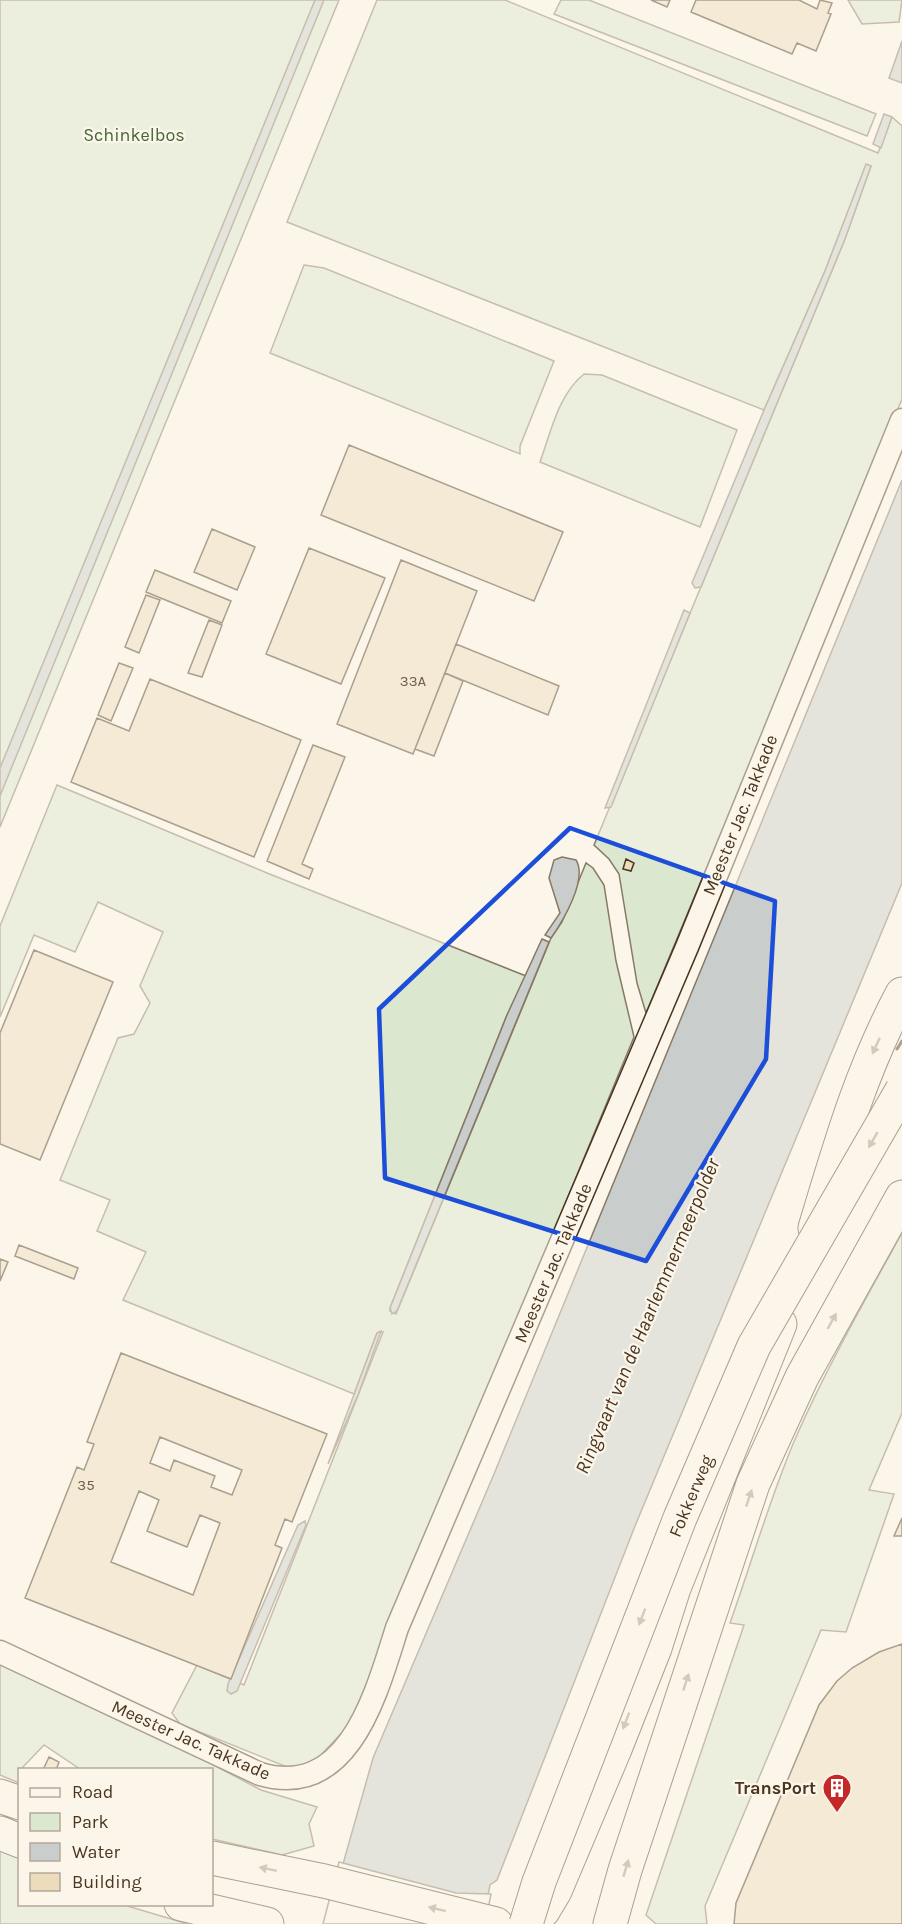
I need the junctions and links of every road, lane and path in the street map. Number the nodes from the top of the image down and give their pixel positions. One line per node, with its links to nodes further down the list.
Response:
1 (902, 420): 5 (street, Meester Jac. Takkade)
2 (902, 994): 11 (main road, one-way to 11)
3 (902, 1090): 14 (main road, Fokkerweg, one-way to 14, bridge)
4 (902, 1197): 16 (main road, one-way to 4)
5 (0, 1652)
6 (0, 1796): 7 (main road)
7 (18, 1802)
8 (0, 1833): 9 (main road)
9 (18, 1840)
10 (213, 1858): 14 (main road, one-way to 10)
11 (555, 1891): 14 (main road); 15 (main road)
12 (186, 1906): 13 (main road)
13 (267, 1924)
14 (511, 1924)
15 (554, 1924)
16 (610, 1924)

